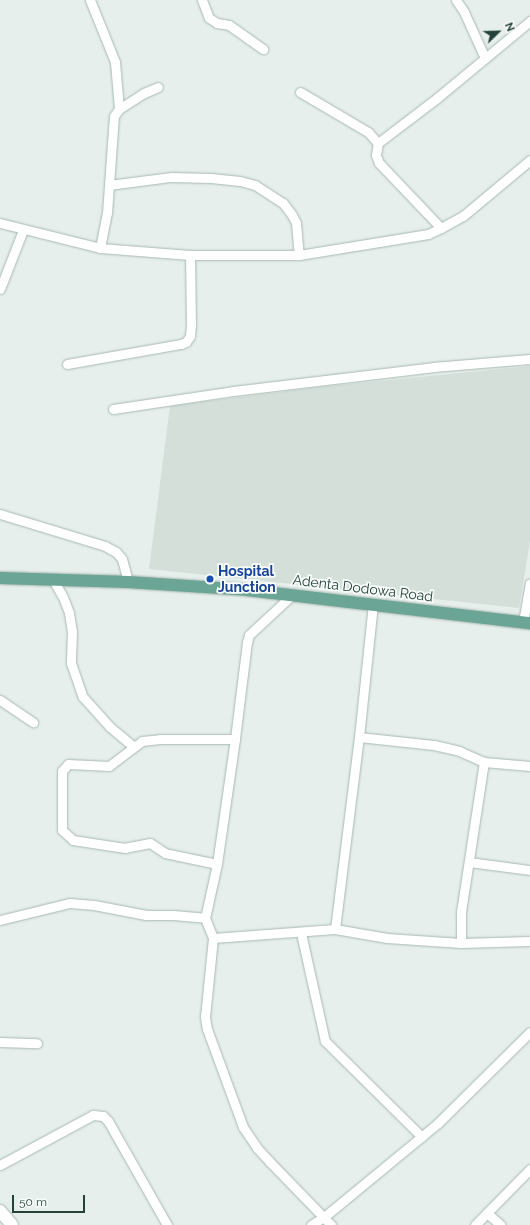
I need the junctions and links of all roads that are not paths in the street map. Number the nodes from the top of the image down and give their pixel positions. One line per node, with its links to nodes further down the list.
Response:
1 (90, 0): 9 (street)
2 (202, 0): 5 (street)
3 (456, 0): 6 (street)
4 (530, 20): 6 (street)
5 (263, 50)
6 (485, 58): 10 (street)
7 (158, 87): 9 (street)
8 (300, 92): 10 (street)
9 (119, 108): 12 (street)
10 (378, 143): 14 (street)
11 (530, 161): 14 (street)
12 (109, 185): 16 (street); 18 (street)
13 (0, 223): 15 (street)
14 (441, 228): 18 (street)
15 (23, 230): 16 (street); 19 (street)
16 (100, 248): 17 (street)
17 (190, 255): 18 (street); 21 (street)
18 (299, 255)
19 (0, 289)
20 (530, 359): 22 (street)
21 (67, 364)
22 (113, 409)
23 (0, 514): 26 (street)
24 (0, 578): 25 (main road, Adenta Dodowa Road)
25 (54, 581): 26 (main road, Adenta Dodowa Road); 35 (street)
26 (128, 582): 28 (main road, Adenta Dodowa Road)
27 (530, 584): 30 (street)
28 (292, 595): 29 (main road, Adenta Dodowa Road); 34 (street)
29 (372, 604): 30 (main road, Adenta Dodowa Road); 33 (street)
30 (527, 623)
31 (0, 700): 32 (street)
32 (33, 722)
33 (360, 737): 36 (street); 43 (street)
34 (235, 739): 35 (street); 39 (street)
35 (133, 746): 39 (street)
36 (484, 762): 37 (street); 38 (street)
37 (530, 766)
38 (469, 862): 40 (street); 47 (street)
39 (217, 864): 41 (street)
40 (530, 870)
41 (206, 918): 42 (street); 45 (street)
42 (0, 920)
43 (335, 929): 44 (street); 47 (street)
44 (301, 933): 45 (street); 51 (street)
45 (213, 938): 56 (street)
46 (530, 941): 47 (street)
47 (461, 944)
48 (530, 1032): 51 (street)
49 (0, 1042): 50 (street)
50 (37, 1043)
51 (422, 1137): 56 (street)
52 (0, 1165): 58 (street)
53 (530, 1169): 54 (street)
54 (487, 1213): 61 (street); 62 (street)
55 (1, 1214): 57 (street)
56 (324, 1217): 59 (street); 60 (street)
57 (12, 1225)
58 (167, 1225)
59 (311, 1225)
60 (331, 1225)
61 (475, 1225)
62 (501, 1225)

